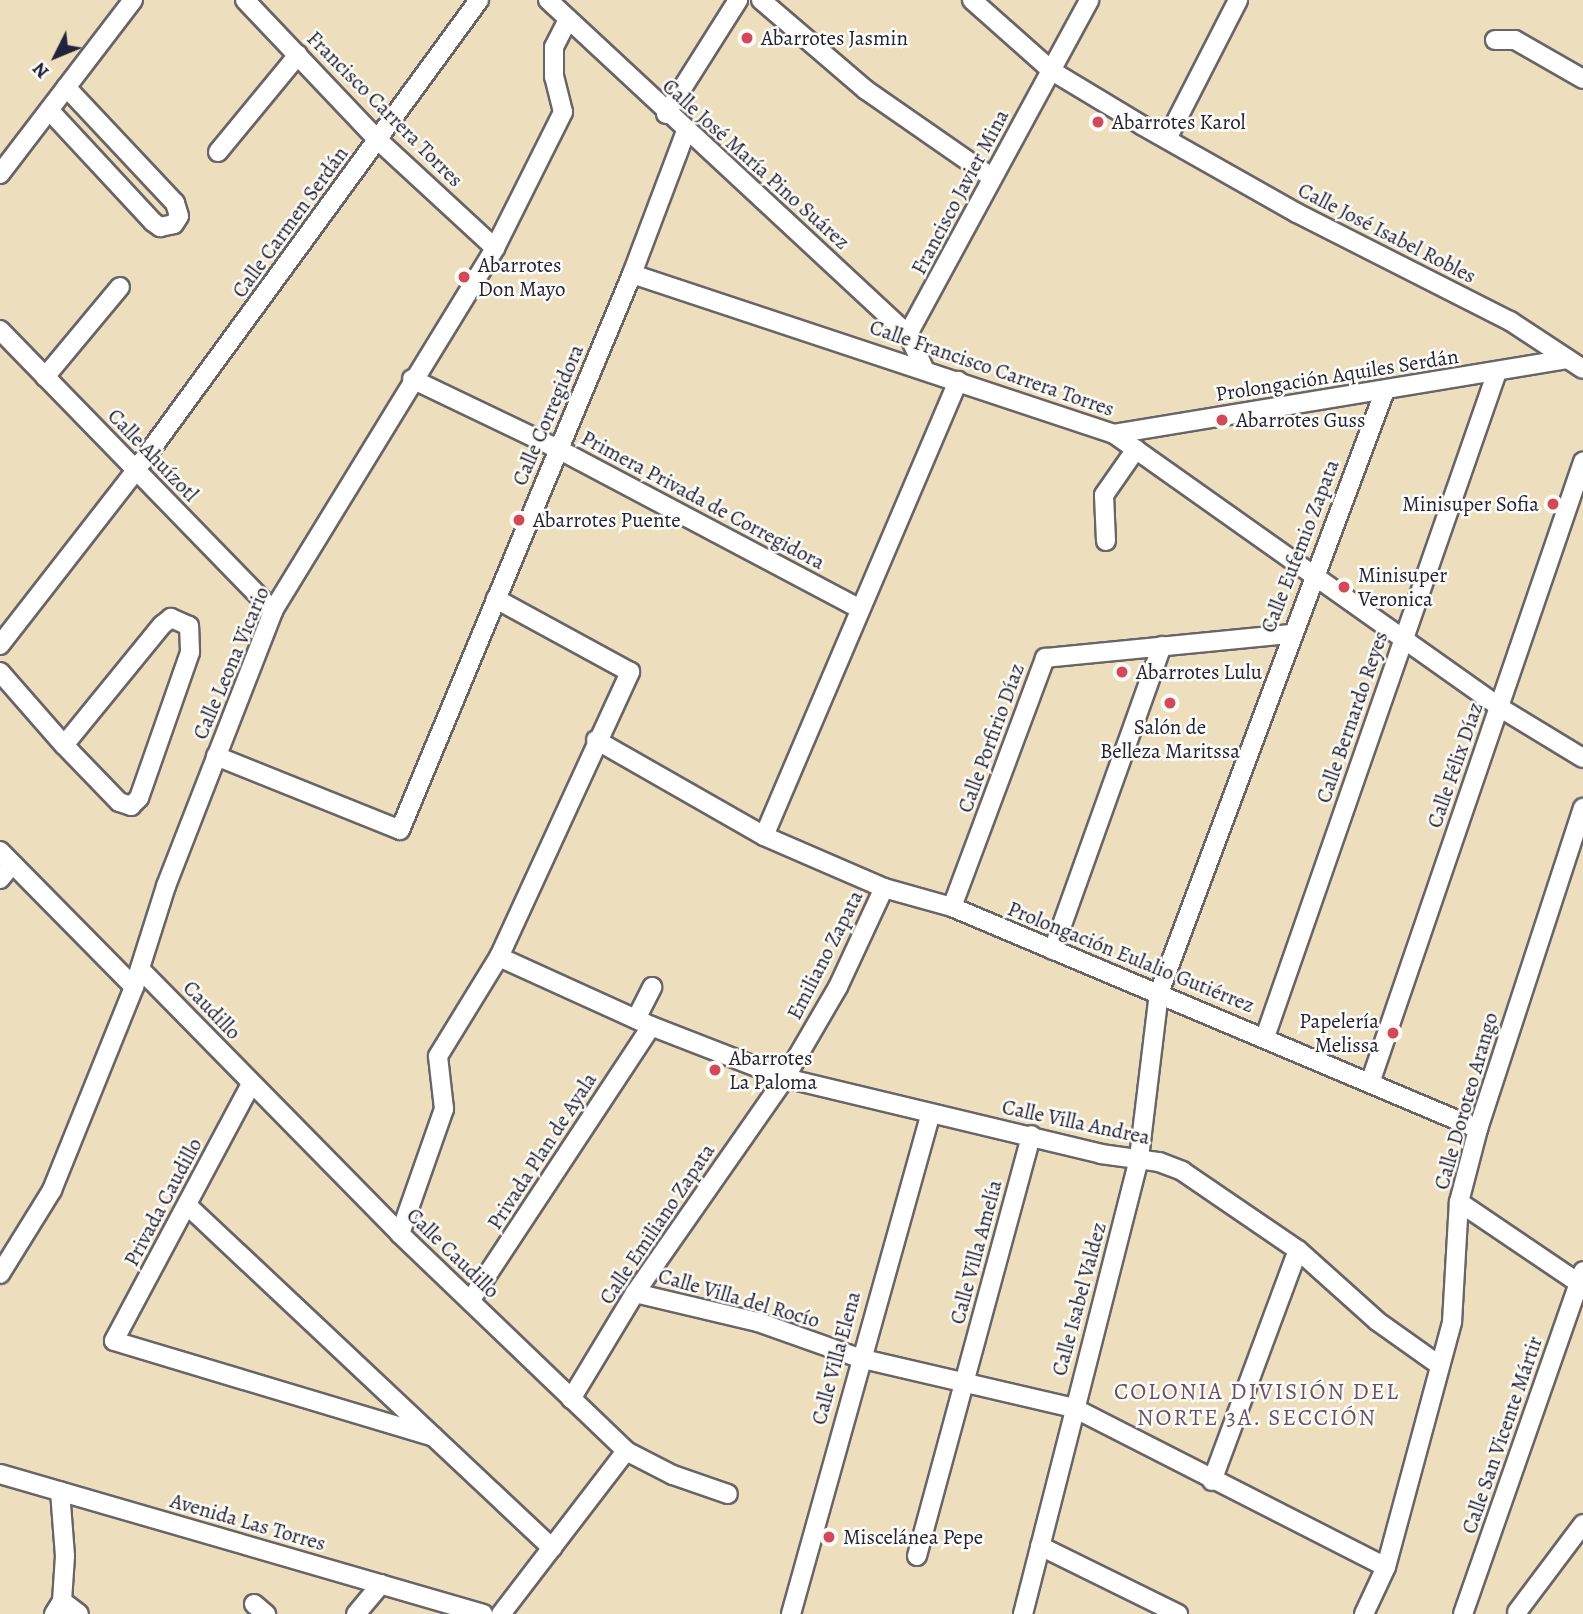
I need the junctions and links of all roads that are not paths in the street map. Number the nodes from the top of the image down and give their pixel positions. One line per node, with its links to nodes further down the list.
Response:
1 (133, 0): 15 (street)
2 (246, 0): 12 (street, Francisco Carrera Torres)
3 (480, 0): 20 (street, Calle Carmen Serdán)
4 (548, 0): 10 (street, Calle José María Pino Suárez)
5 (738, 0): 17 (street)
6 (761, 0): 23 (street)
7 (972, 0): 13 (street)
8 (1089, 0): 13 (street, Francisco Javier Mina)
9 (1238, 0): 19 (street)
10 (568, 19): 17 (street, Calle José María Pino Suárez); 24 (street, Calle Leona Vicario)
11 (1495, 40): 14 (street)
12 (298, 55): 20 (street, Francisco Carrera Torres); 21 (street)
13 (1052, 71): 19 (street); 23 (street, Francisco Javier Mina)
14 (1583, 79)
15 (66, 87): 16 (street); 16 (street)
16 (49, 110): 22 (street)
17 (666, 114): 18 (street, Calle José María Pino Suárez)
18 (686, 131): 25 (street, Calle Corregidora); 28 (street, Calle José María Pino Suárez)
19 (1167, 139): 29 (street, Calle José Isabel Robles)
20 (379, 141): 24 (street, Francisco Carrera Torres); 41 (street, Calle Carmen Serdán)
21 (218, 152)
22 (0, 174)
23 (991, 177): 28 (street, Francisco Javier Mina)
24 (495, 248): 34 (street, Calle Leona Vicario)
25 (632, 274): 30 (street, Calle Francisco Carrera Torres); 38 (street, Calle Corregidora)
26 (120, 287): 33 (street)
27 (0, 330): 33 (street, Calle Ahuízotl)
28 (908, 334): 30 (street, Calle José María Pino Suárez)
29 (1567, 359): 31 (street, Calle José Isabel Robles); 32 (street, Prolongación Aquiles Serdán)
30 (924, 368): 35 (street, Calle Francisco Carrera Torres)
31 (1583, 369)
32 (1497, 372): 36 (street, Prolongación Aquiles Serdán); 48 (street, Calle Bernardo Reyes)
33 (45, 377): 41 (street, Calle Ahuízotl)
34 (412, 379): 38 (street, Primera Privada de Corregidora); 46 (street, Calle Leona Vicario)
35 (958, 381): 37 (street, Calle Francisco Carrera Torres); 45 (street)
36 (1384, 393): 37 (street, Prolongación Aquiles Serdán); 43 (street, Calle Eufemio Zapata)
37 (1114, 434): 39 (street, Calle Francisco Carrera Torres)
38 (558, 449): 44 (street, Calle Corregidora); 45 (street, Primera Privada de Corregidora)
39 (1136, 449): 42 (street); 43 (street, Calle Francisco Carrera Torres)
40 (1583, 462): 52 (street, Calle Félix Díaz)
41 (136, 470): 46 (street, Calle Ahuízotl); 49 (street, Calle Carmen Serdán)
42 (1106, 541)
43 (1314, 571): 47 (street, Calle Eufemio Zapata); 48 (street, Calle Francisco Carrera Torres)
44 (496, 599): 53 (street); 55 (street, Calle Corregidora)
45 (858, 608): 58 (street)
46 (273, 611): 55 (street, Calle Leona Vicario)
47 (1290, 634): 50 (street, Calle Porfirio Díaz); 68 (street, Calle Eufemio Zapata)
48 (1404, 637): 52 (street, Calle Francisco Carrera Torres); 70 (street, Calle Bernardo Reyes)
49 (0, 645)
50 (1162, 646): 62 (street, Calle Porfirio Díaz); 63 (street)
51 (0, 672): 54 (street)
52 (1499, 707): 56 (street, Calle Francisco Carrera Torres); 72 (street, Calle Félix Díaz)
53 (596, 740): 58 (street, Prolongación Eulalio Gutiérrez); 64 (street)
54 (64, 745): 54 (street)
55 (216, 756): 65 (street, Calle Leona Vicario)
56 (1583, 758)
57 (1583, 808): 75 (street, Calle Doroteo Arango)
58 (764, 836): 61 (street, Prolongación Eulalio Gutiérrez)
59 (6, 857): 60 (street); 66 (street)
60 (0, 879)
61 (884, 888): 62 (street, Prolongación Eulalio Gutiérrez); 71 (street, Emiliano Zapata)
62 (952, 908): 63 (street, Prolongación Eulalio Gutiérrez)
63 (1053, 950): 68 (street, Prolongación Eulalio Gutiérrez)
64 (499, 957): 69 (street, Calle Villa Andrea); 80 (street)
65 (140, 969): 66 (street, Calle Leona Vicario); 73 (street, Caudillo)
66 (134, 987): 82 (street, Calle Leona Vicario)
67 (652, 987): 69 (street, Privada Plan de Ayala)
68 (1158, 993): 70 (street, Prolongación Eulalio Gutiérrez); 77 (street, Calle Isabel Valdez)
69 (644, 1022): 71 (street, Calle Villa Andrea); 85 (street, Privada Plan de Ayala)
70 (1265, 1037): 72 (street, Prolongación Eulalio Gutiérrez)
71 (785, 1078): 74 (street, Calle Villa Andrea); 84 (street, Calle Emiliano Zapata)
72 (1370, 1083): 75 (street, Prolongación Eulalio Gutiérrez)
73 (251, 1084): 79 (street, Privada Caudillo); 80 (street, Calle Caudillo)
74 (930, 1115): 76 (street, Calle Villa Andrea); 86 (street, Calle Villa Elena)
75 (1478, 1129): 78 (street, Calle Doroteo Arango)
76 (1031, 1135): 77 (street, Calle Villa Andrea); 88 (street, Calle Villa Amelía)
77 (1139, 1158): 81 (street, Calle Villa Andrea); 90 (street, Calle Isabel Valdez)
78 (1459, 1202): 83 (street); 87 (street, Calle Doroteo Arango)
79 (187, 1206): 91 (street); 91 (street, Privada Caudillo)
80 (400, 1234): 85 (street, Calle Caudillo)
81 (1298, 1250): 87 (street, Calle Villa Andrea); 94 (street)
82 (0, 1274)
83 (1582, 1280): 113 (street, Calle San Vicente Mártir)
84 (635, 1293): 86 (street, Calle Villa del Rocío); 89 (street, Calle Emiliano Zapata)
85 (470, 1301): 89 (street, Calle Caudillo)
86 (859, 1357): 88 (street, Calle Villa del Rocío); 109 (street, Calle Villa Elena)
87 (1439, 1365): 101 (street, Calle Doroteo Arango)
88 (965, 1382): 90 (street, Calle Villa del Rocío); 100 (street, Calle Villa Amelía)
89 (571, 1399): 92 (street, Calle Caudillo)
90 (1074, 1408): 94 (street, Calle Villa del Rocío); 98 (street, Calle Isabel Valdez)
91 (434, 1437): 99 (street)
92 (626, 1451): 96 (street, Calle Caudillo); 99 (street)
93 (0, 1474): 95 (street, Avenida Las Torres)
94 (1212, 1481): 101 (street, Calle Villa del Rocío)
95 (60, 1491): 102 (street, Avenida Las Torres); 103 (street)
96 (728, 1494)
97 (1583, 1524): 104 (street)
98 (1040, 1546): 110 (street, Calle Isabel Valdez); 111 (street)
99 (552, 1548): 108 (street)
100 (917, 1556)
101 (1386, 1567): 112 (street, Calle Doroteo Arango)
102 (381, 1584): 106 (street); 107 (street, Avenida Las Torres)
103 (58, 1607): 105 (street)
104 (1517, 1612)
105 (79, 1614)
106 (356, 1614)
107 (483, 1614)
108 (501, 1614)
109 (791, 1614)
110 (1023, 1614)
111 (1178, 1614)
112 (1364, 1614)
113 (1463, 1614)

